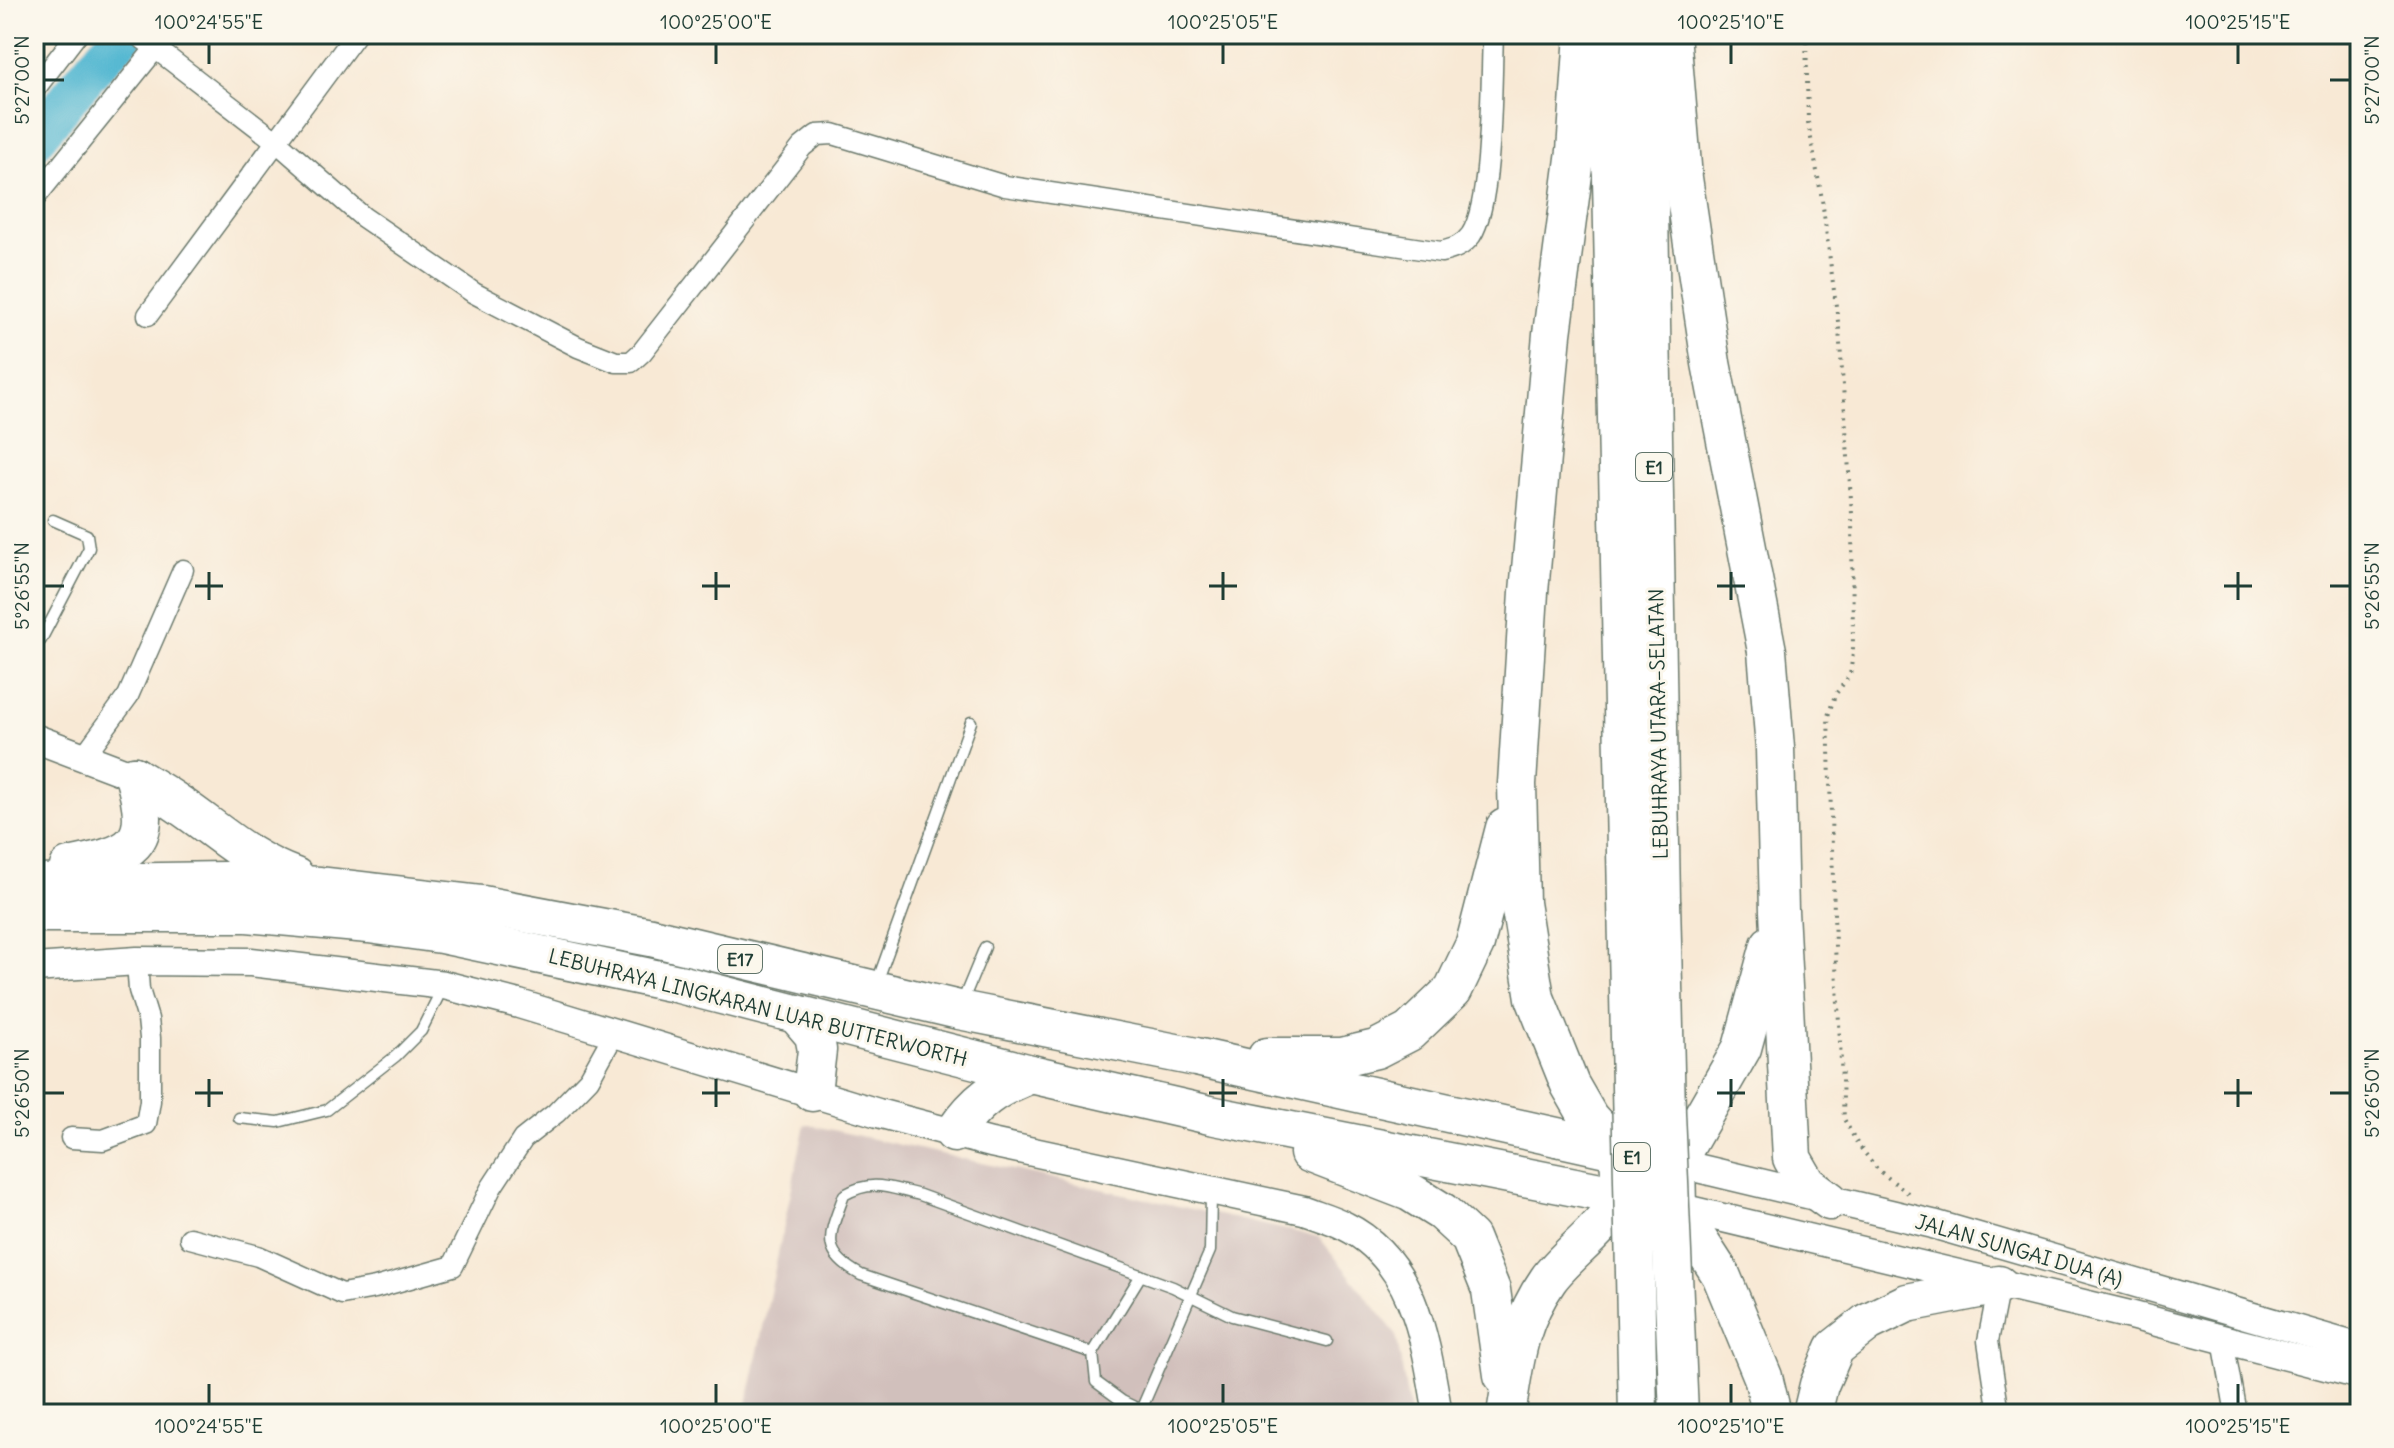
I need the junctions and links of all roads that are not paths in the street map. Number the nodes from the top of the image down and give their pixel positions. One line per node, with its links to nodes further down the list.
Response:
1 (77, 34): 9 (street)
2 (356, 34): 10 (street)
3 (1493, 34): 10 (street)
4 (1584, 34): 20 (highway)
5 (1609, 34): 24 (highway, LEBUHRAYA UTARA–SELATAN / E1)
6 (1646, 34): 24 (highway, LEBUHRAYA UTARA–SELATAN / E1)
7 (1671, 34): 25 (highway)
8 (152, 39): 10 (street); 11 (street)
9 (34, 90)
10 (277, 142): 12 (street)
11 (34, 199)
12 (148, 315)
13 (53, 520): 15 (lane)
14 (183, 570): 18 (street)
15 (34, 646)
16 (971, 722): 31 (lane)
17 (34, 738): 18 (main road)
18 (84, 756): 19 (main road)
19 (134, 776): 21 (highway); 23 (highway)
20 (1517, 784): 35 (highway); 42 (highway)
21 (34, 877)
22 (34, 884): 23 (highway, LEBUHRAYA LINGKARAN LUAR BUTTERWORTH / E17)
23 (320, 886): 31 (highway, LEBUHRAYA LINGKARAN LUAR BUTTERWORTH / E17)
24 (1644, 900): 60 (highway, LEBUHRAYA UTARA–SELATAN / E1, bridge); 61 (highway, LEBUHRAYA UTARA–SELATAN / E1, bridge)
25 (1779, 911): 43 (highway); 46 (highway)
26 (34, 913): 33 (highway, LEBUHRAYA LINGKARAN LUAR BUTTERWORTH / E17)
27 (985, 947): 32 (lane)
28 (137, 961): 29 (main road); 30 (main road); 41 (street)
29 (34, 968)
30 (444, 985): 34 (main road); 39 (lane)
31 (874, 990): 32 (highway, LEBUHRAYA LINGKARAN LUAR BUTTERWORTH / E17)
32 (959, 1010): 35 (highway, LEBUHRAYA LINGKARAN LUAR BUTTERWORTH / E17)
33 (796, 1014): 36 (highway, LEBUHRAYA LINGKARAN LUAR BUTTERWORTH / E17); 37 (highway)
34 (614, 1034): 37 (main road); 48 (street)
35 (1196, 1057): 42 (highway)
36 (1031, 1074): 38 (highway, LEBUHRAYA LINGKARAN LUAR BUTTERWORTH / E17); 40 (highway)
37 (812, 1092): 40 (main road)
38 (1210, 1115): 45 (highway); 57 (highway)
39 (239, 1118)
40 (954, 1133): 44 (main road)
41 (71, 1138)
42 (1619, 1151): 43 (highway); 45 (highway)
43 (1676, 1163): 46 (main road, JALAN SUNGAI DUA (A)); 47 (highway)
44 (1211, 1190): 51 (lane); 59 (main road)
45 (1619, 1196): 47 (highway); 57 (highway)
46 (1830, 1201): 54 (main road, JALAN SUNGAI DUA (A))
47 (1677, 1207): 50 (main road, JALAN SUNGAI DUA (A)); 62 (highway)
48 (190, 1238)
49 (1141, 1275): 51 (lane); 55 (lane); 55 (lane)
50 (1999, 1285): 52 (main road, JALAN SUNGAI DUA (A)); 63 (highway); 64 (street)
51 (1191, 1295): 53 (lane); 58 (lane)
52 (2223, 1340): 56 (main road, JALAN SUNGAI DUA (A)); 65 (street)
53 (1327, 1341)
54 (2360, 1348)
55 (1093, 1353): 58 (lane)
56 (2360, 1375)
57 (1507, 1411)
58 (1145, 1412)
59 (1438, 1414)
60 (1638, 1414)
61 (1679, 1414)
62 (1772, 1414)
63 (1812, 1414)
64 (1999, 1414)
65 (2236, 1414)

